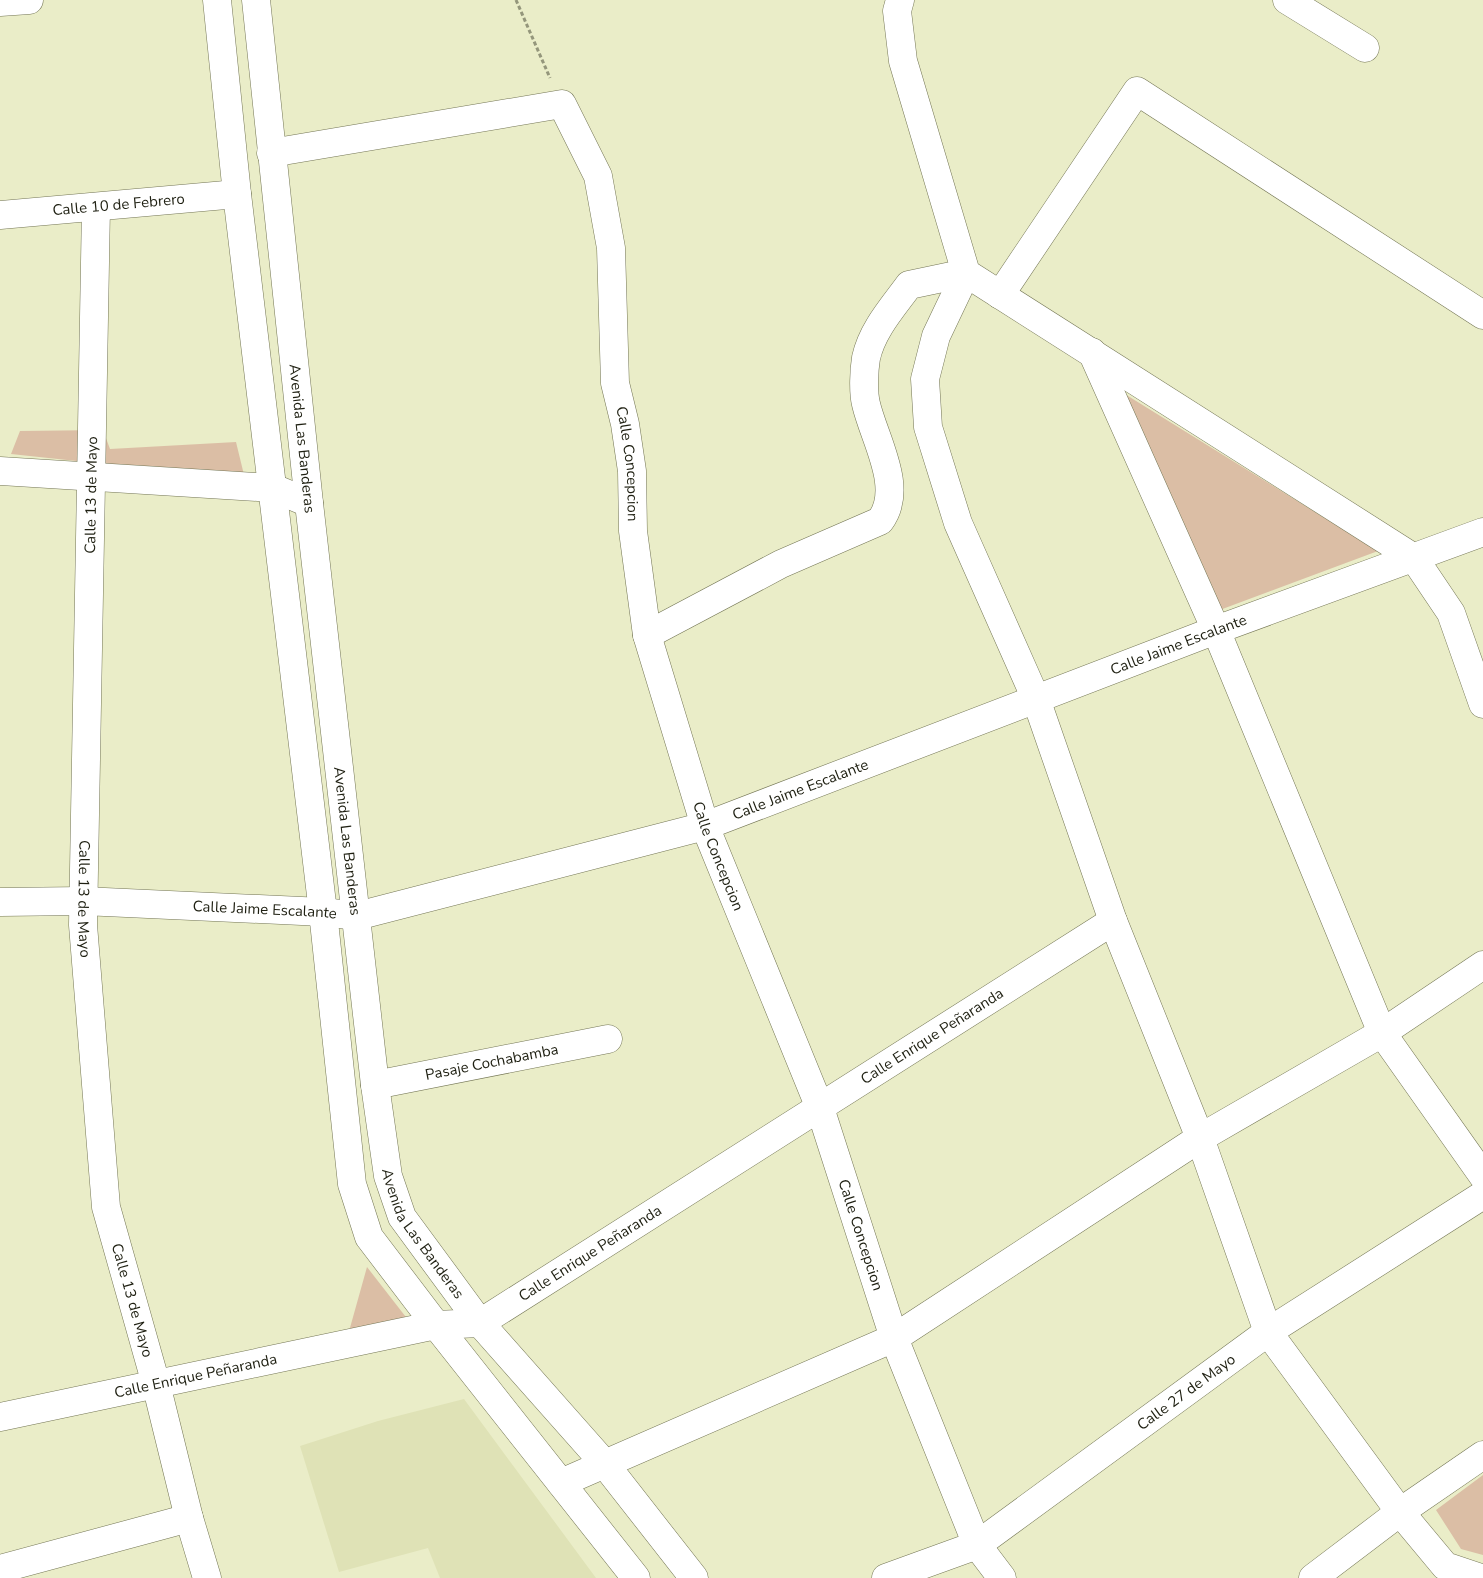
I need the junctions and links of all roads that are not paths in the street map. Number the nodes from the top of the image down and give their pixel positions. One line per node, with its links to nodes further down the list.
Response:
1 (29, 0): 6 (street)
2 (217, 0): 9 (street)
3 (256, 0): 8 (street, Avenida Las Banderas)
4 (900, 0): 12 (street)
5 (1287, 0): 7 (street)
6 (0, 2)
7 (1365, 48)
8 (271, 152): 19 (street, Avenida Las Banderas); 23 (street, Calle Concepcion)
9 (237, 194): 10 (street, Calle 10 de Febrero); 18 (street)
10 (96, 207): 11 (street, Calle 10 de Febrero); 17 (street, Calle 13 de Mayo)
11 (0, 215)
12 (966, 273): 13 (street); 23 (street); 24 (street)
13 (1000, 295): 14 (street); 15 (street)
14 (1483, 315)
15 (1092, 352): 21 (street); 22 (street)
16 (0, 471): 17 (street)
17 (92, 477): 18 (street); 27 (street, Calle 13 de Mayo)
18 (274, 488): 19 (street); 29 (street)
19 (309, 503): 30 (street, Avenida Las Banderas)
20 (1483, 532): 21 (street, Calle Jaime Escalante)
21 (1414, 558): 22 (street, Calle Jaime Escalante); 25 (street)
22 (1216, 630): 24 (street, Calle Jaime Escalante); 33 (street)
23 (647, 635): 26 (street, Calle Concepcion)
24 (1036, 699): 26 (street, Calle Jaime Escalante); 31 (street)
25 (1483, 704)
26 (705, 826): 30 (street, Calle Jaime Escalante); 36 (street, Calle Concepcion)
27 (83, 901): 28 (street, Calle Jaime Escalante); 29 (street, Calle Jaime Escalante); 44 (street, Calle 13 de Mayo)
28 (0, 902)
29 (323, 912): 30 (street, Calle Jaime Escalante); 41 (street)
30 (357, 916): 35 (street, Avenida Las Banderas)
31 (1113, 921): 36 (street, Calle Enrique Peñaranda); 37 (street)
32 (1483, 965): 33 (street)
33 (1382, 1033): 37 (street); 38 (street)
34 (608, 1039): 35 (street, Pasaje Cochabamba)
35 (375, 1085): 40 (street, Avenida Las Banderas)
36 (820, 1108): 40 (street, Calle Enrique Peñaranda); 43 (street, Calle Concepcion)
37 (1200, 1138): 42 (street); 43 (street)
38 (1483, 1176)
39 (1483, 1195): 42 (street, Calle 27 de Mayo)
40 (480, 1323): 41 (street, Calle Enrique Peñaranda); 47 (street, Avenida Las Banderas)
41 (436, 1325): 44 (street, Calle Enrique Peñaranda); 48 (street)
42 (1268, 1332): 49 (street); 51 (street, Calle 27 de Mayo)
43 (894, 1338): 47 (street); 51 (street, Calle Concepcion)
44 (156, 1384): 45 (street, Calle Enrique Peñaranda); 50 (street, Calle 13 de Mayo)
45 (0, 1417)
46 (1483, 1455): 49 (street)
47 (604, 1463): 48 (street); 55 (street, Avenida Las Banderas)
48 (561, 1483): 54 (street)
49 (1400, 1512): 58 (street); 59 (street)
50 (189, 1518): 52 (street); 53 (street, Calle 13 de Mayo)
51 (977, 1545): 56 (street, Calle 27 de Mayo); 57 (street, Calle Concepcion)
52 (0, 1569)
53 (207, 1578)
54 (636, 1578)
55 (694, 1578)
56 (886, 1578)
57 (1002, 1578)
58 (1313, 1578)
59 (1481, 1578)

